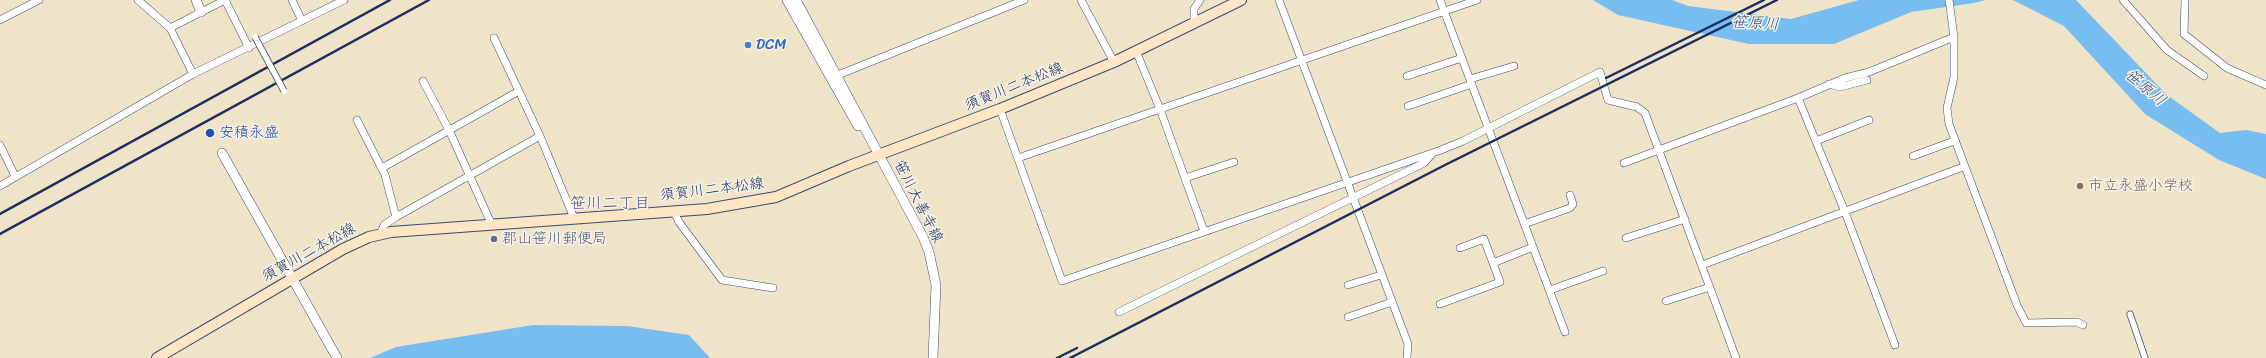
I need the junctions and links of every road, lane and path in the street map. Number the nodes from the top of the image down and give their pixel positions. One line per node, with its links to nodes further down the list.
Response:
1 (39, 0): 20 (street)
2 (138, 0): 23 (street)
3 (196, 0): 19 (street)
4 (292, 0): 21 (street)
5 (344, 0): 21 (street)
6 (787, 0): 59 (street)
7 (796, 0): 34 (street)
8 (1024, 0): 34 (street)
9 (1081, 0): 31 (street)
10 (1200, 0): 22 (street)
11 (1241, 0): 22 (main road, 須賀川二本松線)
12 (1279, 0): 30 (street)
13 (1440, 0): 18 (street)
14 (1477, 0): 18 (street)
15 (1949, 0): 24 (street)
16 (2123, 0): 36 (street)
17 (2185, 0): 41 (street)
18 (1444, 11): 29 (street); 30 (street)
19 (201, 12): 23 (street); 27 (street)
20 (0, 20)
21 (302, 21): 27 (street)
22 (1194, 24): 28 (main road, 須賀川二本松線)
23 (170, 28): 33 (street)
24 (1954, 34): 40 (street); 53 (street)
25 (256, 37): 42 (street, bridge)
26 (494, 38): 43 (street)
27 (249, 48): 33 (street)
28 (1136, 51): 31 (main road, 須賀川二本松線); 46 (street)
29 (1462, 58): 35 (street); 39 (street)
30 (1301, 60): 46 (street); 69 (street)
31 (1114, 62): 47 (main road, 須賀川二本松線)
32 (1514, 66): 39 (street)
33 (193, 74): 66 (street)
34 (838, 75): 59 (street)
35 (1407, 76)
36 (2204, 76)
37 (1867, 80): 40 (street)
38 (423, 81): 51 (street)
39 (1471, 82): 45 (street); 50 (street)
40 (1830, 84): 44 (street)
41 (2266, 85)
42 (284, 91)
43 (519, 92): 51 (street); 52 (street)
44 (1798, 98): 54 (street); 56 (street)
45 (1408, 106)
46 (1160, 109): 61 (street); 68 (street)
47 (1000, 110): 59 (main road, 須賀川二本松線); 61 (street)
48 (357, 120): 65 (street)
49 (1869, 120): 54 (street)
50 (1488, 129): 56 (street); 57 (street); 79 (street)
51 (449, 130): 65 (street); 67 (street)
52 (540, 136): 67 (street); 76 (street)
53 (1954, 140): 60 (street); 64 (street)
54 (1816, 141): 74 (street)
55 (0, 145): 66 (street)
56 (1659, 150): 63 (street); 77 (street)
57 (1434, 152): 69 (street); 72 (street)
58 (222, 153): 89 (street)
59 (878, 156): 73 (main road, 須賀川二本松線); 106 (street, 笹川大善寺線)
60 (1913, 156)
61 (1018, 158): 80 (street)
62 (1234, 162): 68 (street)
63 (1624, 163)
64 (1963, 167): 74 (street); 100 (street)
65 (382, 168): 75 (street)
66 (15, 176): 70 (street)
67 (469, 176): 75 (street); 78 (street)
68 (1185, 178): 80 (street)
69 (1347, 182): 72 (street); 80 (street)
70 (0, 186)
71 (1570, 195): 79 (street)
72 (1353, 197): 88 (street); 97 (street)
73 (674, 212): 76 (main road, 須賀川二本松線); 92 (street)
74 (1845, 212): 86 (street); 102 (street)
75 (396, 217): 81 (street)
76 (574, 218): 78 (main road, 須賀川二本松線)
77 (1685, 219): 82 (street); 86 (street)
78 (491, 223): 81 (main road, 須賀川二本松線)
79 (1524, 224): 83 (street)
80 (1204, 231)
81 (381, 233): 89 (main road, 須賀川二本松線)
82 (1626, 238)
83 (1533, 247): 85 (street); 93 (street)
84 (1460, 248): 85 (street)
85 (1492, 263): 96 (street)
86 (1702, 265): 91 (street)
87 (1603, 271): 93 (street)
88 (1381, 275): 90 (street); 95 (street)
89 (294, 278): 104 (main road, 須賀川二本松線); 105 (street)
90 (1348, 285)
91 (1710, 287): 94 (street); 107 (street)
92 (773, 288)
93 (1550, 290): 101 (street)
94 (1666, 301)
95 (1392, 302): 99 (street); 103 (street)
96 (1440, 304)
97 (1119, 312)
98 (2130, 314): 108 (street)
99 (1348, 317)
100 (2083, 325)
101 (1565, 332)
102 (1895, 345)
103 (1407, 357)
104 (157, 358)
105 (337, 358)
106 (933, 358)
107 (1736, 358)
108 (2145, 358)

